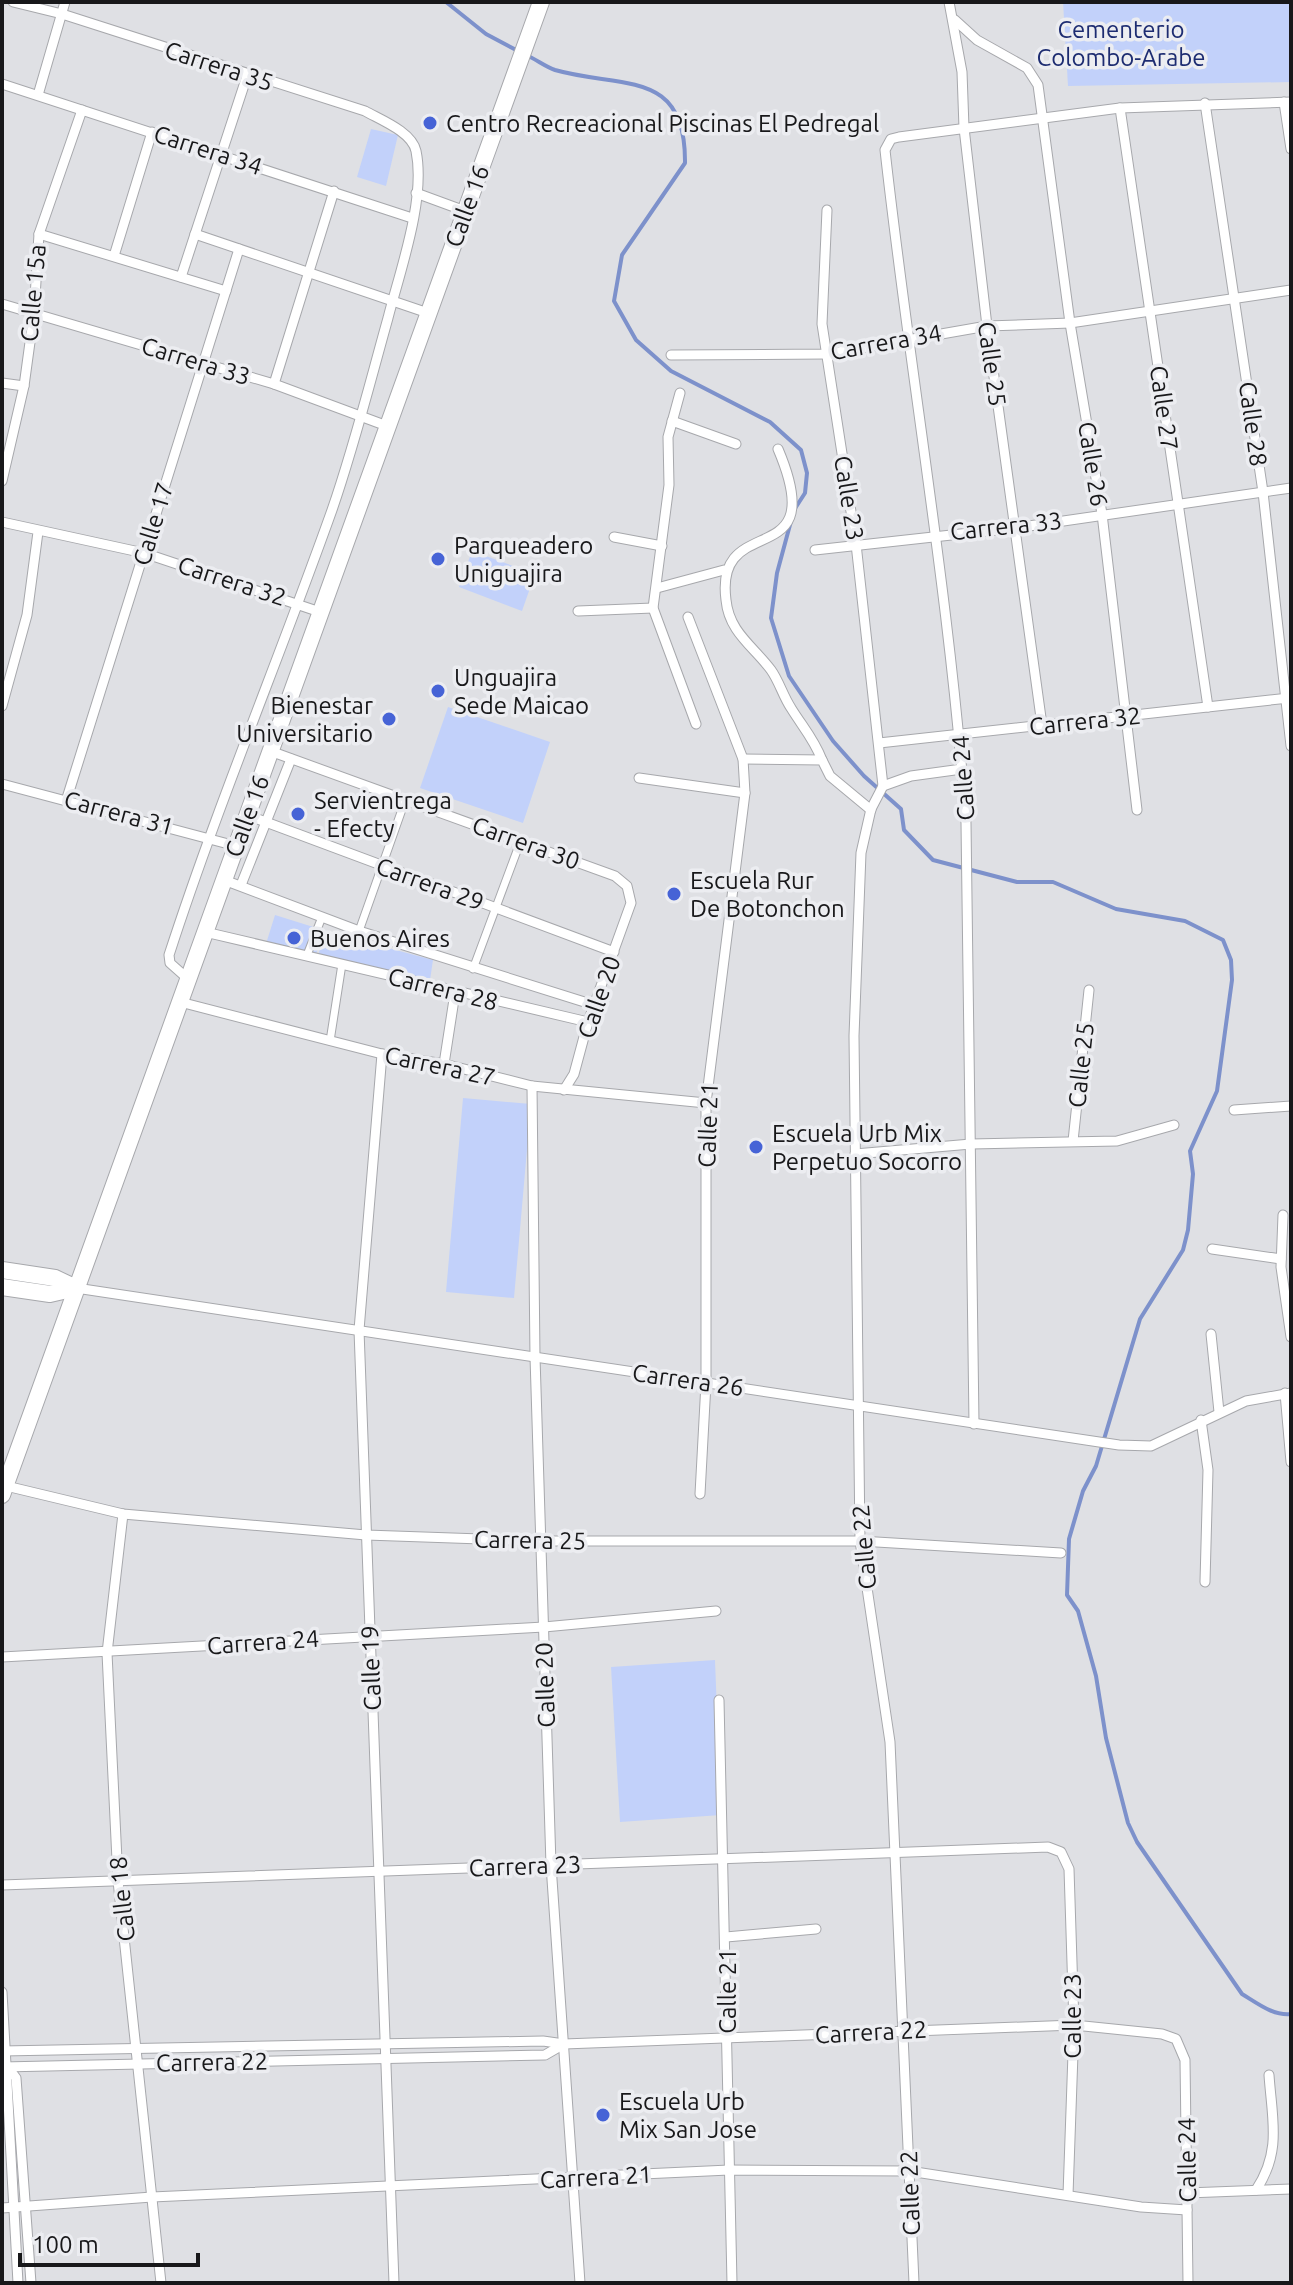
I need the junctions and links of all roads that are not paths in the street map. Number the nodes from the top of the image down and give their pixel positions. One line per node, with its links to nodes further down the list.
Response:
1 (13, 2): 5 (street, Carrera 35)
2 (65, 2): 5 (street)
3 (541, 2): 22 (highway, Calle 16)
4 (949, 2): 6 (street, Calle 25)
5 (62, 14): 7 (street, Carrera 35); 9 (street)
6 (955, 20): 14 (street, Calle 26); 15 (street, Calle 25)
7 (247, 76): 18 (street); 20 (street, Carrera 35)
8 (2, 84): 9 (street, Carrera 34)
9 (38, 95): 13 (street, Carrera 34)
10 (1288, 102): 11 (street); 17 (street)
11 (1205, 103): 12 (street); 32 (street, Calle 28)
12 (1120, 108): 14 (street); 35 (street, Calle 27)
13 (82, 110): 16 (street, Carrera 34); 24 (street, Calle 15a)
14 (1042, 119): 15 (street); 38 (street, Calle 26)
15 (964, 128): 39 (street, Calle 25); 40 (street, Calle 24)
16 (152, 132): 18 (street, Carrera 34); 27 (street)
17 (1291, 149)
18 (222, 154): 19 (street, Carrera 34); 25 (street)
19 (334, 191): 23 (street, Carrera 34); 28 (street)
20 (416, 193): 22 (street); 23 (street)
21 (827, 210): 41 (street, Calle 23)
22 (465, 211): 37 (highway, Calle 16)
23 (412, 218): 33 (street)
24 (39, 234): 27 (street); 36 (street, Calle 15a)
25 (195, 234): 26 (street); 29 (street)
26 (239, 249): 28 (street); 31 (street, Calle 17)
27 (114, 256): 29 (street)
28 (309, 272): 33 (street); 45 (street)
29 (181, 277): 31 (street)
30 (1291, 290): 32 (street, Carrera 34)
31 (226, 291): 43 (street, Calle 17)
32 (1234, 298): 35 (street, Carrera 34); 55 (street, Calle 28)
33 (393, 300): 37 (street); 48 (street)
34 (2, 304): 36 (street, Carrera 33)
35 (1150, 311): 38 (street, Carrera 34); 56 (street, Calle 27)
36 (34, 313): 43 (street, Carrera 33); 46 (street, Calle 15a)
37 (428, 313): 50 (highway, Calle 16)
38 (1070, 323): 39 (street, Carrera 34); 57 (street, Calle 26)
39 (987, 326): 40 (street, Carrera 34); 59 (street, Calle 25)
40 (906, 338): 41 (street, Carrera 34); 61 (street, Calle 24)
41 (827, 354): 42 (street, Carrera 34); 63 (street, Calle 23)
42 (671, 355)
43 (203, 363): 45 (street, Carrera 33); 66 (street, Calle 17)
44 (2, 383): 46 (street)
45 (274, 384): 48 (street, Carrera 33)
46 (24, 386): 53 (street, Calle 15a)
47 (680, 393): 49 (street)
48 (361, 417): 50 (street, Carrera 33); 69 (street)
49 (672, 421): 51 (street); 64 (street)
50 (387, 426): 72 (highway, Calle 16)
51 (736, 444)
52 (778, 449): 67 (street)
53 (2, 481)
54 (1291, 488): 55 (street, Carrera 33)
55 (1263, 492): 56 (street, Carrera 33); 74 (street, Calle 28)
56 (1178, 506): 57 (street, Carrera 33); 76 (street, Calle 27)
57 (1102, 514): 59 (street, Carrera 33); 77 (street, Calle 26)
58 (2, 522): 60 (street, Carrera 32)
59 (1015, 528): 61 (street, Carrera 33); 79 (street, Calle 25)
60 (38, 532): 66 (street, Carrera 32); 75 (street)
61 (934, 534): 63 (street, Carrera 33); 80 (street, Calle 24)
62 (614, 537): 64 (street)
63 (856, 544): 65 (street, Carrera 33); 81 (street, Calle 23)
64 (662, 546): 68 (street)
65 (815, 550)
66 (144, 553): 69 (street, Carrera 32); 92 (street, Calle 17)
67 (724, 570): 68 (street); 86 (street)
68 (657, 588): 70 (street)
69 (297, 602): 72 (street, Carrera 32); 98 (street)
70 (653, 608): 71 (street); 78 (street)
71 (578, 611)
72 (320, 612): 83 (highway, Calle 16)
73 (688, 617): 85 (street, Calle 21)
74 (1289, 698): 76 (street, Carrera 32); 82 (street, Calle 28)
75 (2, 706)
76 (1208, 707): 77 (street, Carrera 32)
77 (1126, 718): 79 (street, Carrera 32); 95 (street, Calle 26)
78 (696, 724)
79 (1042, 725): 80 (street, Carrera 32)
80 (960, 735): 81 (street, Carrera 32); 87 (street, Calle 24)
81 (879, 743): 90 (street, Calle 23)
82 (1291, 746)
83 (270, 751): 84 (street, Carrera 30); 96 (highway, Calle 16)
84 (291, 759): 93 (street, Carrera 30); 97 (street, Calle 16)
85 (743, 759): 86 (street); 91 (street, Calle 21)
86 (822, 760): 94 (street)
87 (962, 769): 90 (street); 129 (street, Calle 24)
88 (639, 778): 91 (street)
89 (2, 784): 92 (street, Carrera 31)
90 (883, 786): 94 (street, Calle 22)
91 (745, 793): 124 (street, Calle 21)
92 (67, 798): 98 (street, Carrera 31)
93 (405, 801): 99 (street, Carrera 30); 101 (street)
94 (871, 810): 130 (street, Calle 22)
95 (1137, 810)
96 (247, 815): 97 (street, Carrera 29); 100 (highway, Calle 16)
97 (264, 823): 101 (street, Carrera 29); 103 (street, Calle 16)
98 (207, 837): 100 (street, Carrera 31); 113 (street)
99 (521, 840): 104 (street, Carrera 30); 105 (street)
100 (236, 846): 102 (highway, Calle 16)
101 (382, 867): 105 (street, Carrera 29); 107 (street)
102 (224, 880): 103 (street, Carrera 28); 108 (highway, Calle 16)
103 (241, 885): 106 (street, Carrera 28)
104 (631, 903): 109 (street, Calle 20)
105 (495, 907): 109 (street, Carrera 29); 112 (street)
106 (322, 917): 107 (street, Carrera 28); 110 (street)
107 (359, 931): 112 (street, Carrera 28)
108 (205, 932): 110 (street, Carrera 28); 113 (highway, Calle 16)
109 (614, 952): 117 (street, Calle 20)
110 (307, 955): 111 (street, Carrera 28)
111 (342, 964): 115 (street, Carrera 28); 119 (street)
112 (473, 970): 117 (street, Carrera 28)
113 (188, 979): 116 (highway, Calle 16)
114 (1089, 990): 128 (street, Calle 25)
115 (455, 993): 118 (street, Carrera 28); 121 (street)
116 (180, 1002): 119 (street, Carrera 27); 136 (highway, Calle 16)
117 (594, 1005): 118 (street, Calle 20)
118 (588, 1022): 123 (street, Calle 20)
119 (330, 1041): 120 (street, Carrera 27)
120 (382, 1054): 121 (street, Carrera 27); 137 (street, Calle 19)
121 (444, 1064): 122 (street, Carrera 27)
122 (532, 1086): 123 (street, Carrera 27); 140 (street, Calle 20)
123 (564, 1090): 124 (street, Carrera 27)
124 (706, 1103): 141 (street, Calle 21)
125 (1291, 1106): 126 (street)
126 (1234, 1110)
127 (1174, 1125): 128 (street)
128 (1073, 1141): 129 (street)
129 (971, 1144): 130 (street); 146 (street, Calle 24)
130 (855, 1154): 143 (street, Calle 22)
131 (1283, 1215): 133 (street)
132 (1212, 1249): 133 (street)
133 (1281, 1259): 139 (street)
134 (2, 1270): 136 (highway)
135 (2, 1287): 136 (highway)
136 (76, 1288): 137 (street, Carrera 26); 148 (highway, Calle 16)
137 (359, 1330): 140 (street, Carrera 26); 151 (street, Calle 19)
138 (1211, 1334): 144 (street)
139 (1291, 1337)
140 (535, 1357): 141 (street, Carrera 26); 152 (street, Calle 20)
141 (706, 1383): 143 (street, Carrera 26); 149 (street, Calle 21)
142 (1288, 1393): 144 (street, Carrera 26); 147 (street)
143 (859, 1405): 146 (street, Carrera 26); 153 (street, Calle 22)
144 (1219, 1412): 145 (street, Carrera 26)
145 (1201, 1420): 146 (street, Carrera 26); 155 (street)
146 (974, 1424)
147 (1291, 1462)
148 (3, 1488): 150 (street, Carrera 25)
149 (700, 1494)
150 (123, 1514): 151 (street, Carrera 25); 159 (street, Calle 18)
151 (366, 1535): 152 (street, Carrera 25); 158 (street, Calle 19)
152 (541, 1541): 153 (street, Carrera 25); 157 (street, Calle 20)
153 (860, 1541): 154 (street, Carrera 25); 163 (street, Calle 22)
154 (1061, 1553)
155 (1205, 1582)
156 (716, 1611): 157 (street, Carrera 24)
157 (544, 1627): 158 (street, Carrera 24); 165 (street, Calle 20)
158 (370, 1635): 159 (street, Carrera 24); 166 (street, Calle 19)
159 (107, 1653): 160 (street, Carrera 24); 167 (street, Calle 18)
160 (2, 1657)
161 (719, 1700): 164 (street, Calle 21)
162 (1048, 1847): 163 (street, Carrera 23); 172 (street, Calle 23)
163 (897, 1853): 164 (street, Carrera 23); 173 (street, Calle 22)
164 (725, 1859): 165 (street, Carrera 23); 170 (street, Calle 21)
165 (551, 1865): 166 (street, Carrera 23); 177 (street, Calle 20)
166 (379, 1871): 167 (street, Carrera 23); 176 (street, Calle 19)
167 (118, 1881): 168 (street, Carrera 23); 178 (street, Calle 18)
168 (2, 1885)
169 (816, 1929): 170 (street)
170 (726, 1937): 175 (street, Calle 21)
171 (2, 1992): 179 (street)
172 (1074, 2025): 173 (street, Carrera 22); 174 (street, Carrera 22); 191 (street, Calle 23)
173 (904, 2029): 175 (street, Carrera 22); 185 (street, Calle 22)
174 (1176, 2039): 190 (street, Calle 24)
175 (727, 2040): 177 (street, Carrera 22); 184 (street, Calle 21)
176 (385, 2044): 177 (street, Carrera 22); 178 (street, Carrera 22); 180 (street, Calle 19)
177 (564, 2044): 180 (street, Carrera 22); 186 (street, Calle 20)
178 (139, 2049): 179 (street, Carrera 22); 181 (street, Calle 18)
179 (4, 2051): 182 (street)
180 (386, 2058): 181 (street, Carrera 22); 187 (street, Calle 19)
181 (140, 2064): 182 (street, Carrera 22); 192 (street, Calle 18)
182 (4, 2066): 193 (street); 194 (street)
183 (1269, 2075): 189 (street)
184 (729, 2170): 185 (street, Carrera 21); 186 (street, Carrera 21); 202 (street, Calle 21)
185 (909, 2171): 191 (street, Carrera 21); 203 (street, Calle 22)
186 (574, 2179): 187 (street, Carrera 21); 201 (street, Calle 20)
187 (391, 2187): 192 (street, Carrera 21); 200 (street, Calle 19)
188 (1291, 2189): 189 (street)
189 (1256, 2190): 190 (street)
190 (1187, 2193): 196 (street, Calle 24)
191 (1068, 2195): 196 (street, Carrera 21)
192 (152, 2197): 193 (street, Carrera 21); 199 (street, Calle 18)
193 (26, 2206): 194 (street, Carrera 21); 198 (street)
194 (14, 2207): 195 (street, Carrera 21); 197 (street)
195 (2, 2208)
196 (1187, 2210): 204 (street, Calle 24)
197 (18, 2283)
198 (31, 2283)
199 (161, 2283)
200 (394, 2283)
201 (580, 2283)
202 (732, 2283)
203 (914, 2283)
204 (1188, 2283)

